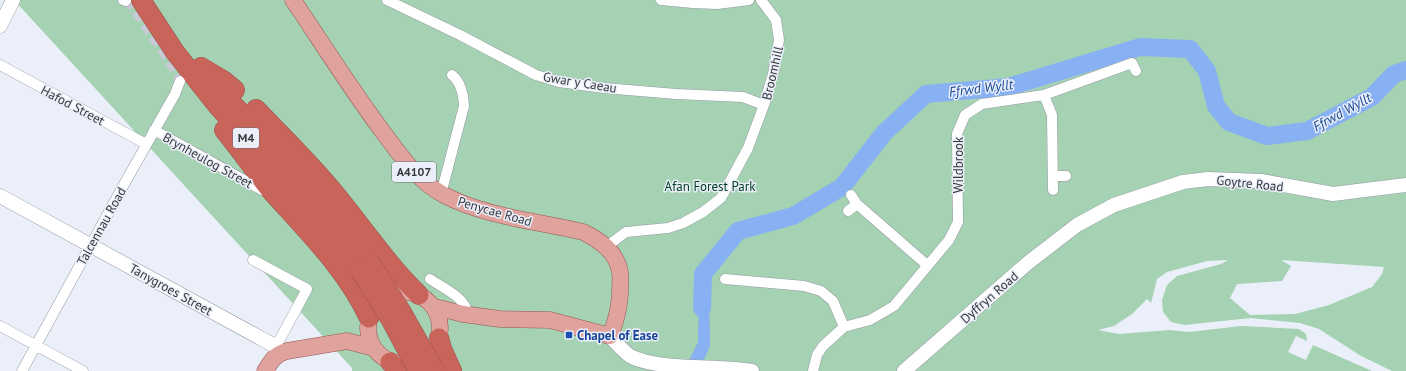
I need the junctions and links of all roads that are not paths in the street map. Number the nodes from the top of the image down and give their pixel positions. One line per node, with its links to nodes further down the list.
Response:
1 (13, 0): 9 (street)
2 (130, 0): 12 (highway, M4)
3 (156, 0): 12 (highway, M4)
4 (293, 0): 23 (main road, Penycae Road / A4107)
5 (387, 0): 15 (street, Gwar y Caeau)
6 (661, 0): 7 (street, Broomhill)
7 (750, 0): 8 (street, Broomhill)
8 (761, 0): 15 (street, Broomhill)
9 (0, 26)
10 (0, 65): 17 (street, Hafod Street)
11 (1136, 71): 14 (street, Wildbrook)
12 (191, 74): 16 (street, Talcennau Road); 32 (highway, M4); 36 (highway); 39 (highway)
13 (452, 75): 23 (street)
14 (1044, 95): 18 (street); 33 (street, Wildbrook)
15 (764, 105): 30 (street, Broomhill)
16 (154, 130): 17 (street, Talcennau Road); 21 (street, Brynheulog Street)
17 (146, 144): 29 (street, Talcennau Road)
18 (1053, 176): 19 (street); 22 (street)
19 (1066, 176)
20 (1406, 185): 28 (street, Goytre Road)
21 (262, 190)
22 (1053, 190)
23 (442, 194): 30 (main road, Penycae Road / A4107)
24 (850, 195): 26 (street)
25 (0, 196): 29 (street, Tanygroes Street)
26 (858, 204): 27 (street); 33 (street)
27 (848, 211)
28 (1077, 225): 58 (street, Dyffryn Road)
29 (90, 245): 45 (street, Talcennau Road); 47 (street, Tanygroes Street)
30 (606, 246): 43 (main road, A4107)
31 (253, 260): 47 (street)
32 (365, 265): 53 (highway, M4, bridge); 54 (highway, M4, bridge)
33 (927, 265): 41 (street, Wildbrook)
34 (430, 279): 38 (street)
35 (725, 279): 41 (street)
36 (419, 295): 37 (main road); 39 (main road)
37 (435, 307): 38 (main road); 42 (main road)
38 (466, 314): 42 (main road); 43 (main road)
39 (369, 320): 44 (main road); 46 (main road)
40 (0, 326): 45 (street)
41 (844, 327): 57 (street, Wildbrook)
42 (440, 333): 48 (main road); 55 (highway)
43 (610, 336): 49 (street)
44 (347, 341): 46 (main road); 47 (main road)
45 (36, 346): 50 (street, Talcennau Road); 51 (street)
46 (374, 348): 48 (main road)
47 (277, 350): 52 (main road)
48 (395, 366)
49 (705, 369): 56 (street)
50 (22, 371)
51 (83, 371)
52 (265, 371)
53 (418, 371)
54 (435, 371)
55 (452, 371)
56 (752, 371)
57 (813, 371)
58 (904, 371)

